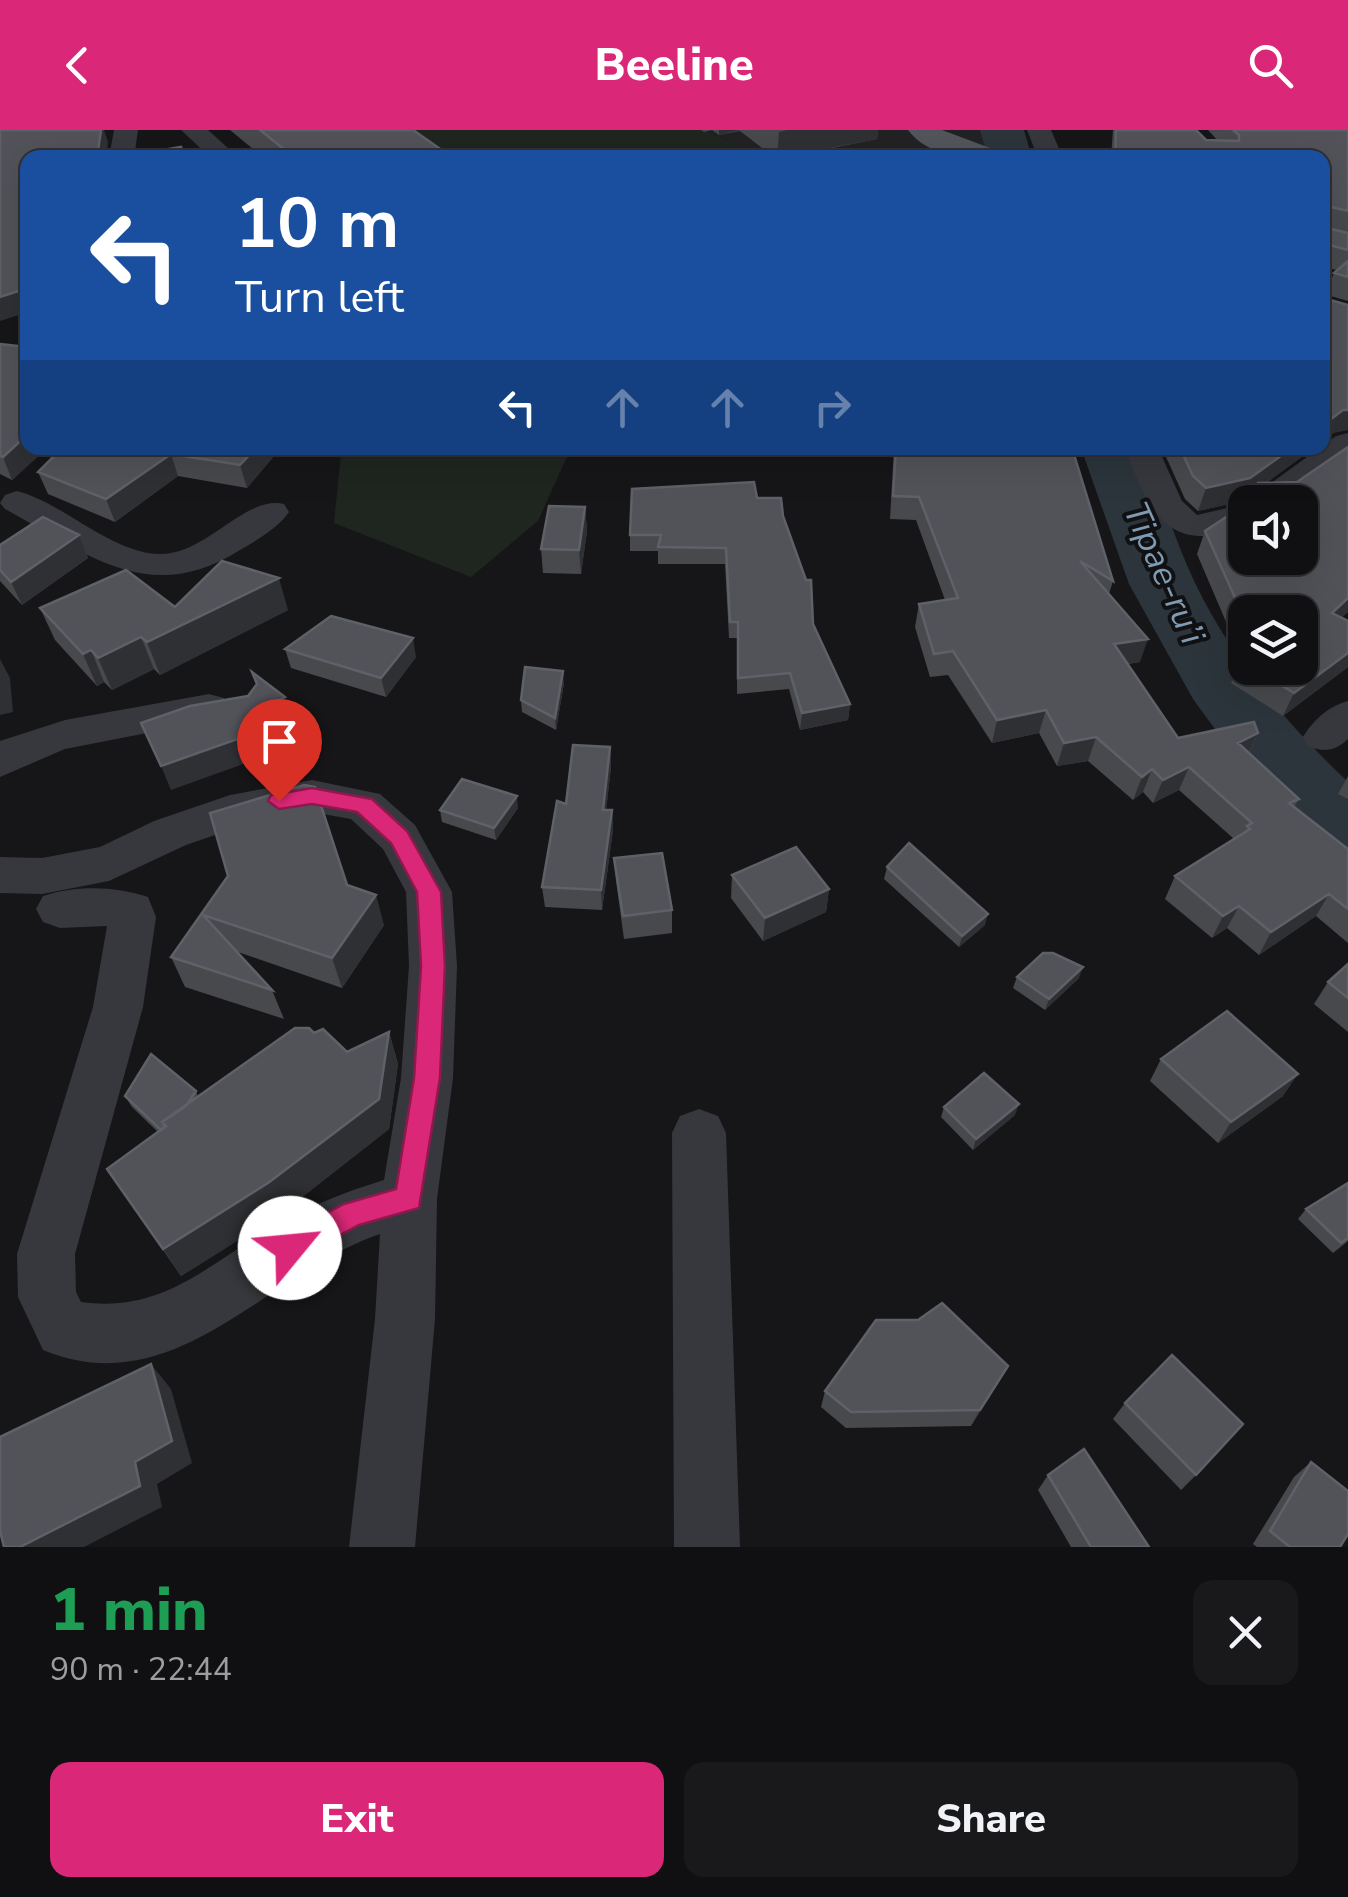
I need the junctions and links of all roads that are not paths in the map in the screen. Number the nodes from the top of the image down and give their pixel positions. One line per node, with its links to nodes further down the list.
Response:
1 (193, 130): 3 (street)
2 (928, 134): 4 (main road)
3 (217, 150)
4 (967, 150)
5 (1348, 443): 8 (street)
6 (1145, 455): 11 (street)
7 (43, 475): 9 (street)
8 (1287, 485)
9 (8, 510): 10 (street)
10 (271, 512)
11 (1228, 523)
12 (240, 706): 13 (street)
13 (2, 757)
14 (0, 875): 17 (street)
15 (60, 909): 17 (street)
16 (698, 1133): 19 (street)
17 (409, 1199): 18 (street)
18 (382, 1547)
19 (707, 1547)

